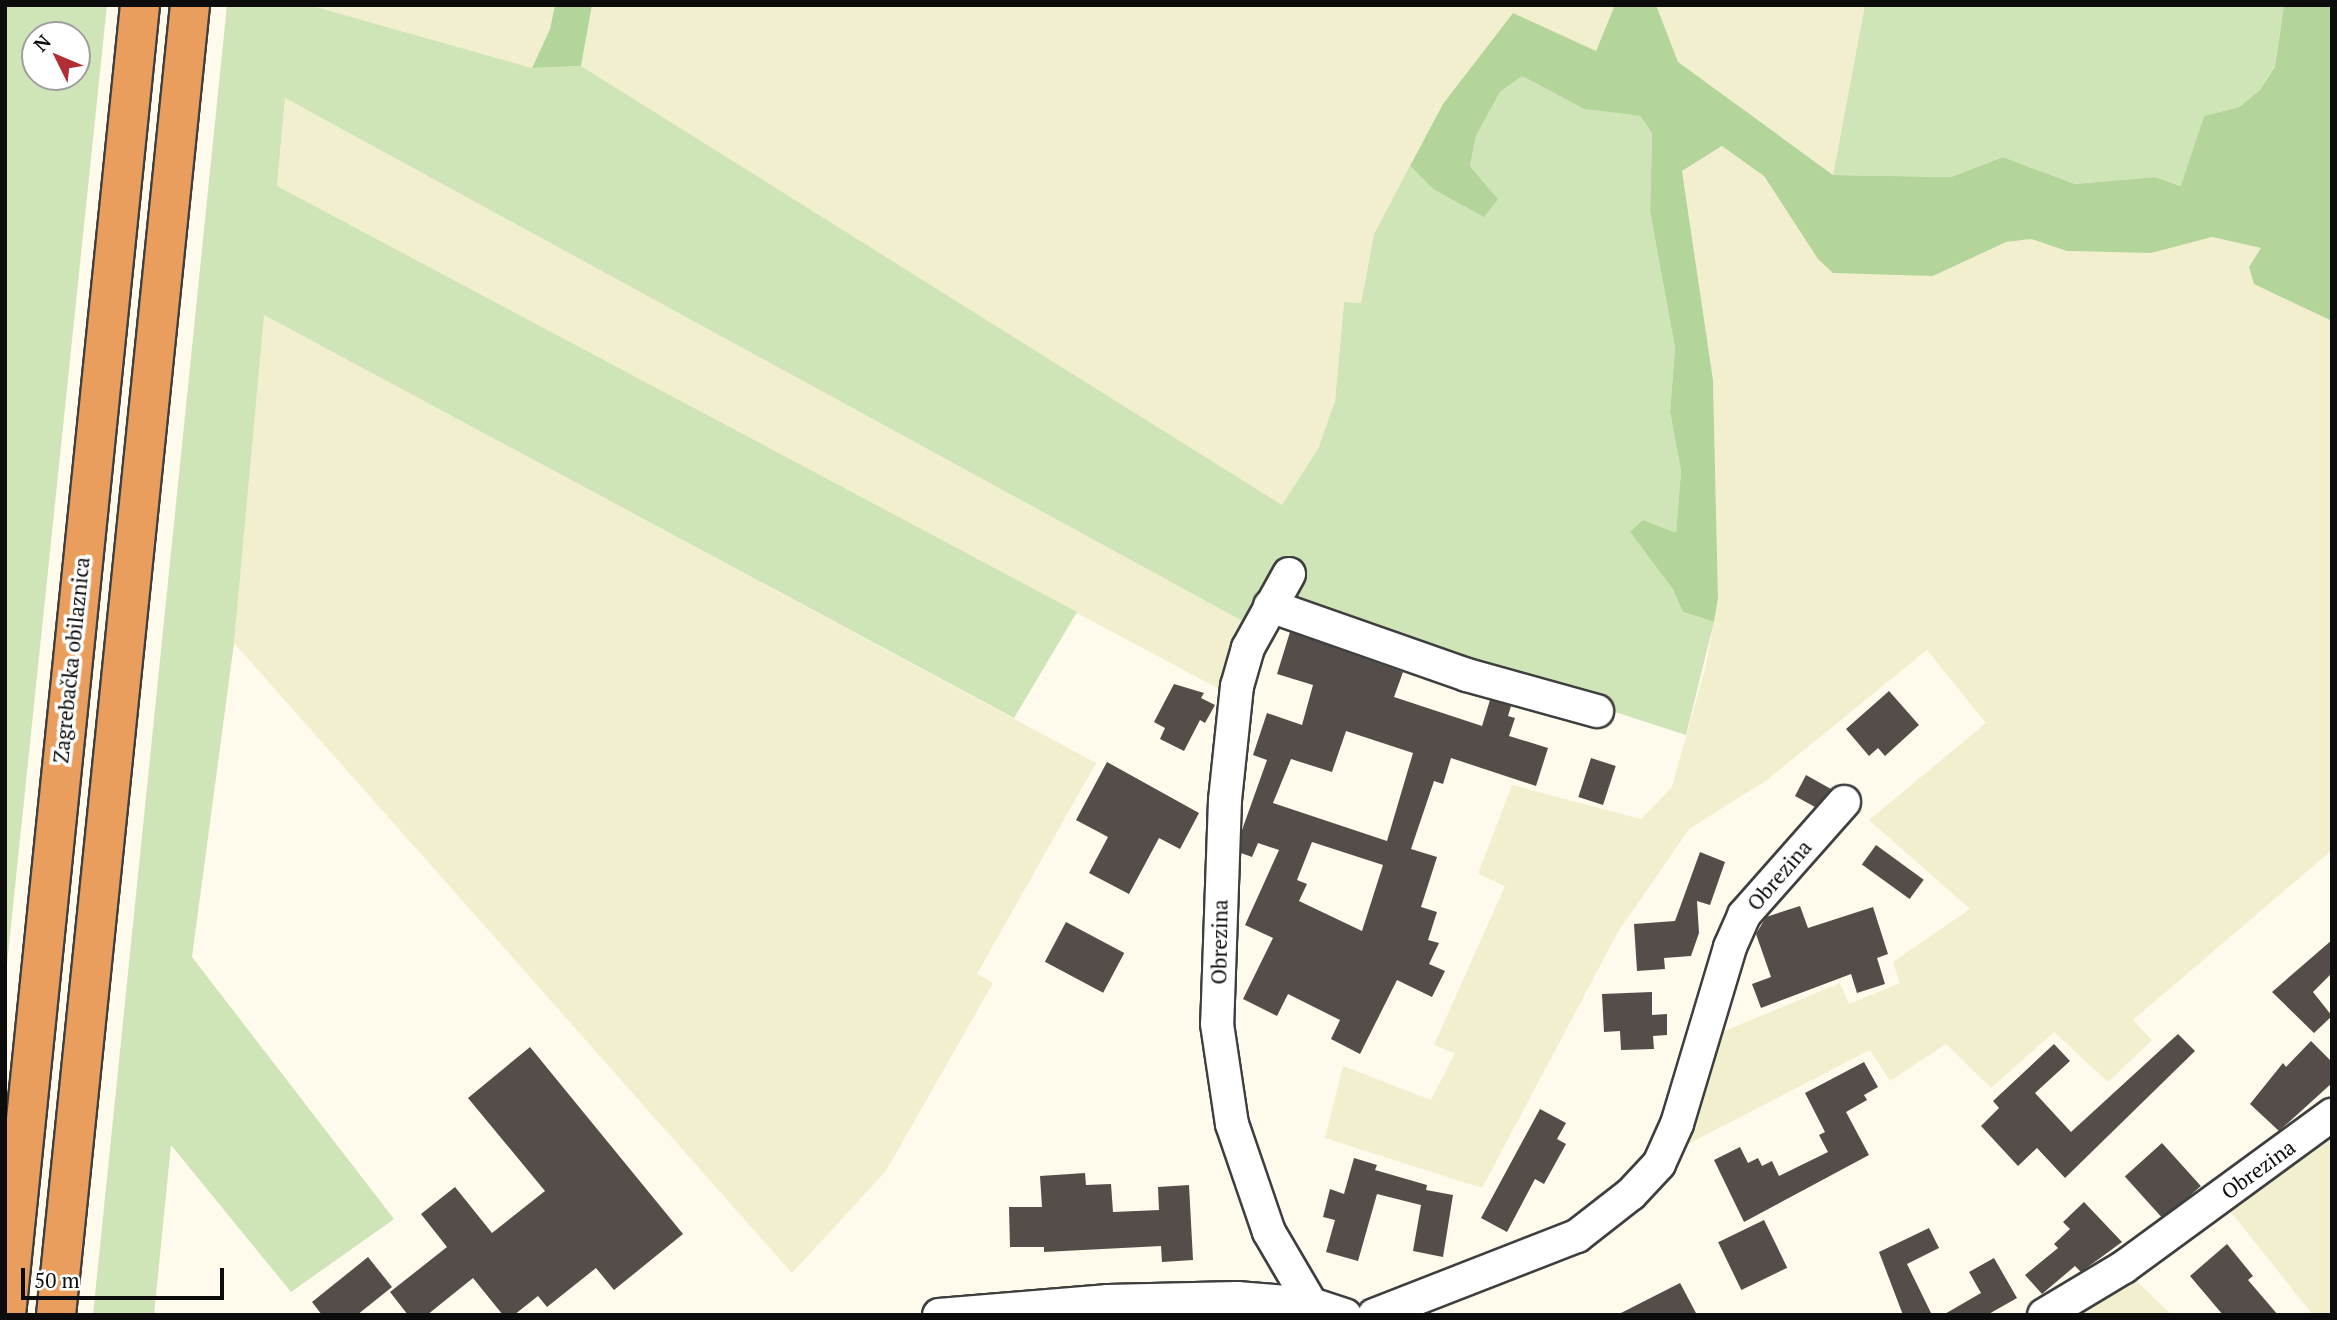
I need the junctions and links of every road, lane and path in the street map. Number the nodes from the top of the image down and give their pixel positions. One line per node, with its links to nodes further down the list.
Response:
1 (140, 5): 9 (highway, Zagrebačka obilaznica)
2 (190, 5): 10 (highway)
3 (1289, 574): 4 (street, Obrezina)
4 (1270, 606): 5 (street); 8 (street, Obrezina)
5 (1597, 711)
6 (1844, 802): 13 (street, Obrezina)
7 (2332, 1115): 14 (street, Obrezina)
8 (1311, 1304): 11 (street); 12 (street)
9 (6, 1315)
10 (56, 1315)
11 (939, 1315)
12 (1345, 1315)
13 (1374, 1315)
14 (2044, 1315)

